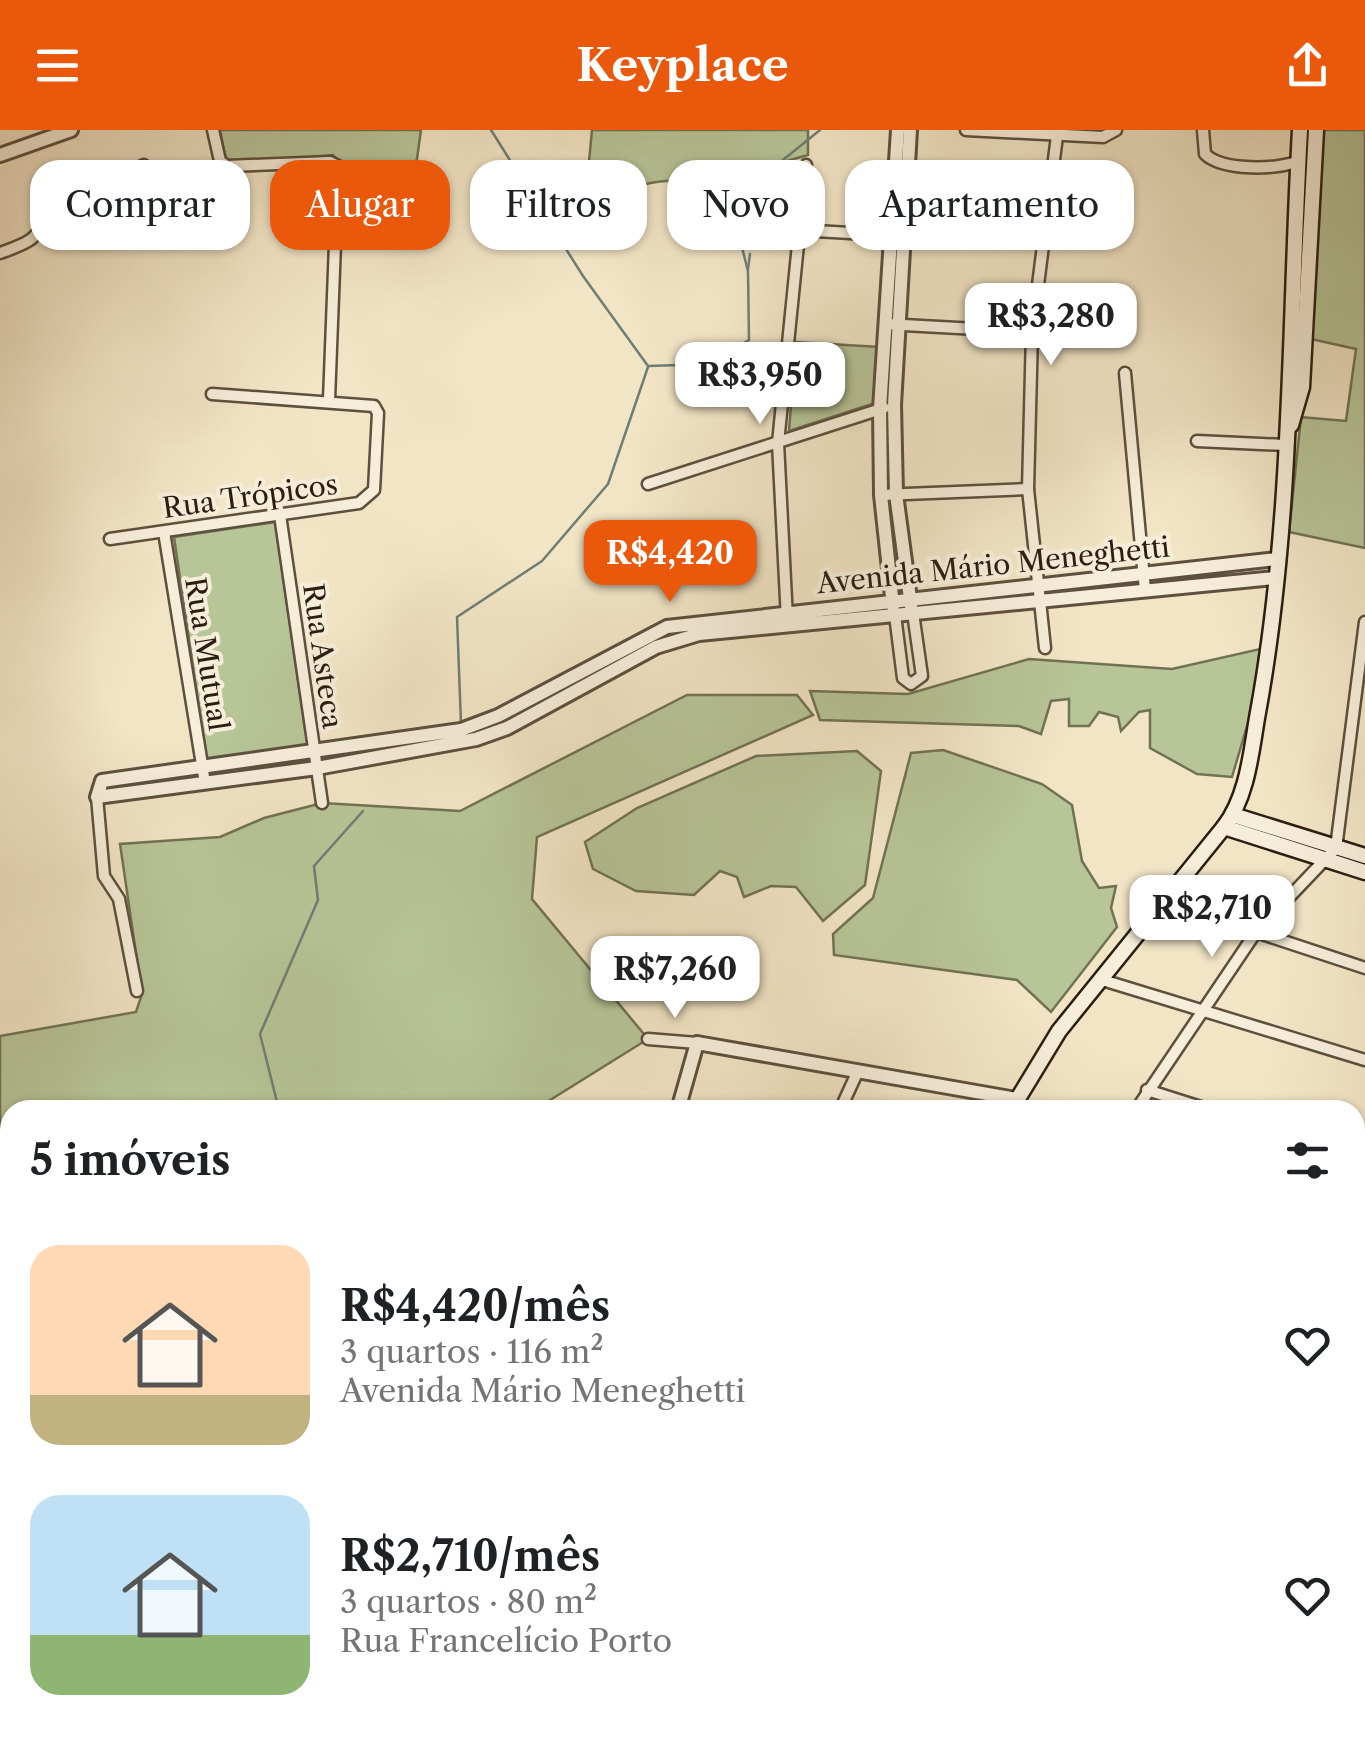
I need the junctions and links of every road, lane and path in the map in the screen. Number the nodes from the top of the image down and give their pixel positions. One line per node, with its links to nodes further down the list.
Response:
1 (72, 130): 10 (street)
2 (213, 130): 24 (street)
3 (898, 130): 13 (street)
4 (910, 130): 14 (street)
5 (966, 130): 11 (street)
6 (1116, 130): 11 (street)
7 (1203, 130): 15 (street)
8 (1300, 130): 15 (main road)
9 (1316, 130): 15 (main road)
10 (34, 136): 12 (street)
11 (1057, 136): 21 (street)
12 (0, 155)
13 (898, 160)
14 (907, 160)
15 (1302, 167): 28 (main road)
16 (30, 241): 19 (street)
17 (796, 250): 27 (street)
18 (897, 250): 20 (street)
19 (0, 253)
20 (892, 324): 21 (street); 25 (street)
21 (1032, 332): 30 (street)
22 (1125, 373): 38 (street)
23 (212, 394): 24 (street)
24 (329, 400): 33 (street, Rua Trópicos)
25 (887, 407): 27 (street); 31 (street); 32 (street)
26 (1197, 441): 28 (street)
27 (778, 443): 29 (street); 43 (street)
28 (1285, 445): 36 (main road)
29 (648, 484)
30 (1028, 489): 31 (street); 39 (street)
31 (896, 494): 32 (street); 41 (street)
32 (881, 495): 42 (street)
33 (280, 515): 34 (street, Rua Trópicos); 49 (street, Rua Asteca)
34 (164, 532): 35 (street, Rua Trópicos); 50 (street, Rua Mutual)
35 (110, 539)
36 (1276, 559): 37 (main road); 38 (street, Avenida Mário Meneghetti)
37 (1275, 578): 38 (street, Avenida Mário Meneghetti); 53 (main road)
38 (1144, 583): 39 (street, Avenida Mário Meneghetti); 40 (street, Avenida Mário Meneghetti)
39 (1040, 584): 40 (street); 41 (street, Avenida Mário Meneghetti)
40 (1042, 600): 41 (street, Avenida Mário Meneghetti); 47 (street)
41 (912, 606): 42 (street, Avenida Mário Meneghetti); 42 (street)
42 (894, 607): 43 (street, Avenida Mário Meneghetti)
43 (787, 619): 45 (street, Avenida Mário Meneghetti); 46 (street, Avenida Mário Meneghetti)
44 (1365, 622): 54 (street)
45 (667, 627): 46 (street); 48 (street, Avenida Mário Meneghetti)
46 (670, 643): 48 (street, Avenida Mário Meneghetti)
47 (1044, 648)
48 (572, 685): 49 (street, Avenida Mário Meneghetti)
49 (316, 761): 50 (street, Avenida Mário Meneghetti); 52 (street, Rua Asteca)
50 (204, 776): 51 (street, Avenida Mário Meneghetti)
51 (97, 797): 61 (street, Avenida Mário Meneghetti)
52 (322, 803)
53 (1228, 821): 54 (main road); 56 (main road); 60 (main road)
54 (1336, 848): 55 (main road); 56 (street)
55 (1365, 856)
56 (1322, 859): 57 (main road); 58 (street)
57 (1365, 872)
58 (1256, 932): 59 (street); 62 (street)
59 (1365, 968)
60 (1100, 979): 62 (street); 71 (main road)
61 (138, 991)
62 (1201, 1011): 65 (street); 67 (street)
63 (648, 1040): 64 (street)
64 (697, 1043): 66 (street); 68 (street)
65 (1365, 1060)
66 (856, 1073): 69 (street); 70 (street)
67 (1147, 1090): 72 (street); 73 (street)
68 (681, 1100)
69 (844, 1100)
70 (993, 1100)
71 (1016, 1100)
72 (1142, 1100)
73 (1178, 1100)

